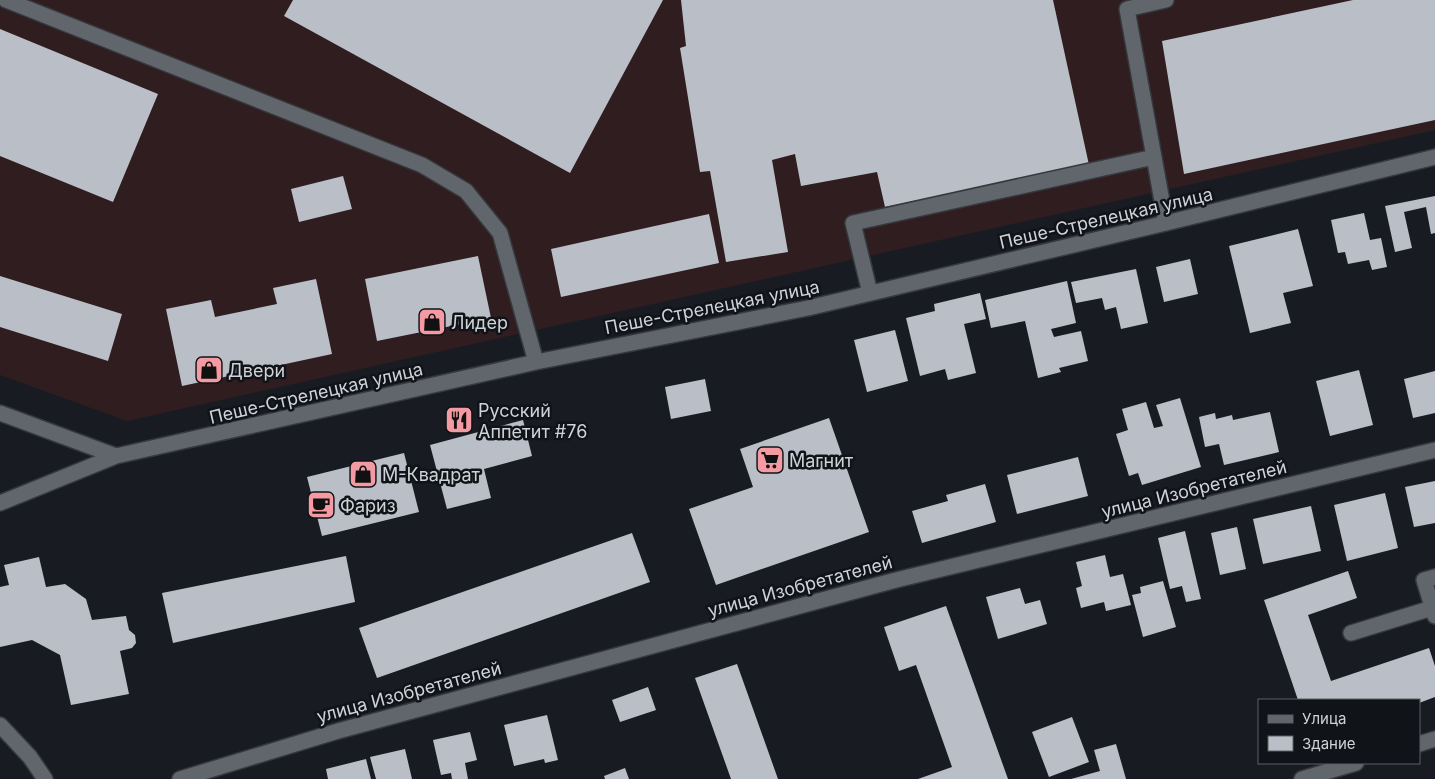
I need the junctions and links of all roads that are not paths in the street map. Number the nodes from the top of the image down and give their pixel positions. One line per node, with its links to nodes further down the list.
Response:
1 (6, 0): 7 (street)
2 (1166, 0): 3 (street)
3 (1154, 157): 5 (street); 6 (street)
4 (1435, 157): 5 (street, Пеше-Стрелецкая улица)
5 (1166, 223): 6 (street, Пеше-Стрелецкая улица)
6 (870, 293): 7 (street, Пеше-Стрелецкая улица)
7 (536, 362): 10 (street, Пеше-Стрелецкая улица)
8 (0, 413): 10 (street)
9 (1435, 450): 20 (street, улица Изобретателей)
10 (116, 456): 11 (street, Пеше-Стрелецкая улица)
11 (0, 503)
12 (1435, 577): 13 (street)
13 (1434, 612): 14 (street)
14 (1351, 633)
15 (0, 726): 19 (street)
16 (1435, 739): 17 (street)
17 (1420, 744)
18 (1353, 764): 21 (street)
19 (45, 779)
20 (180, 779)
21 (1302, 779)

